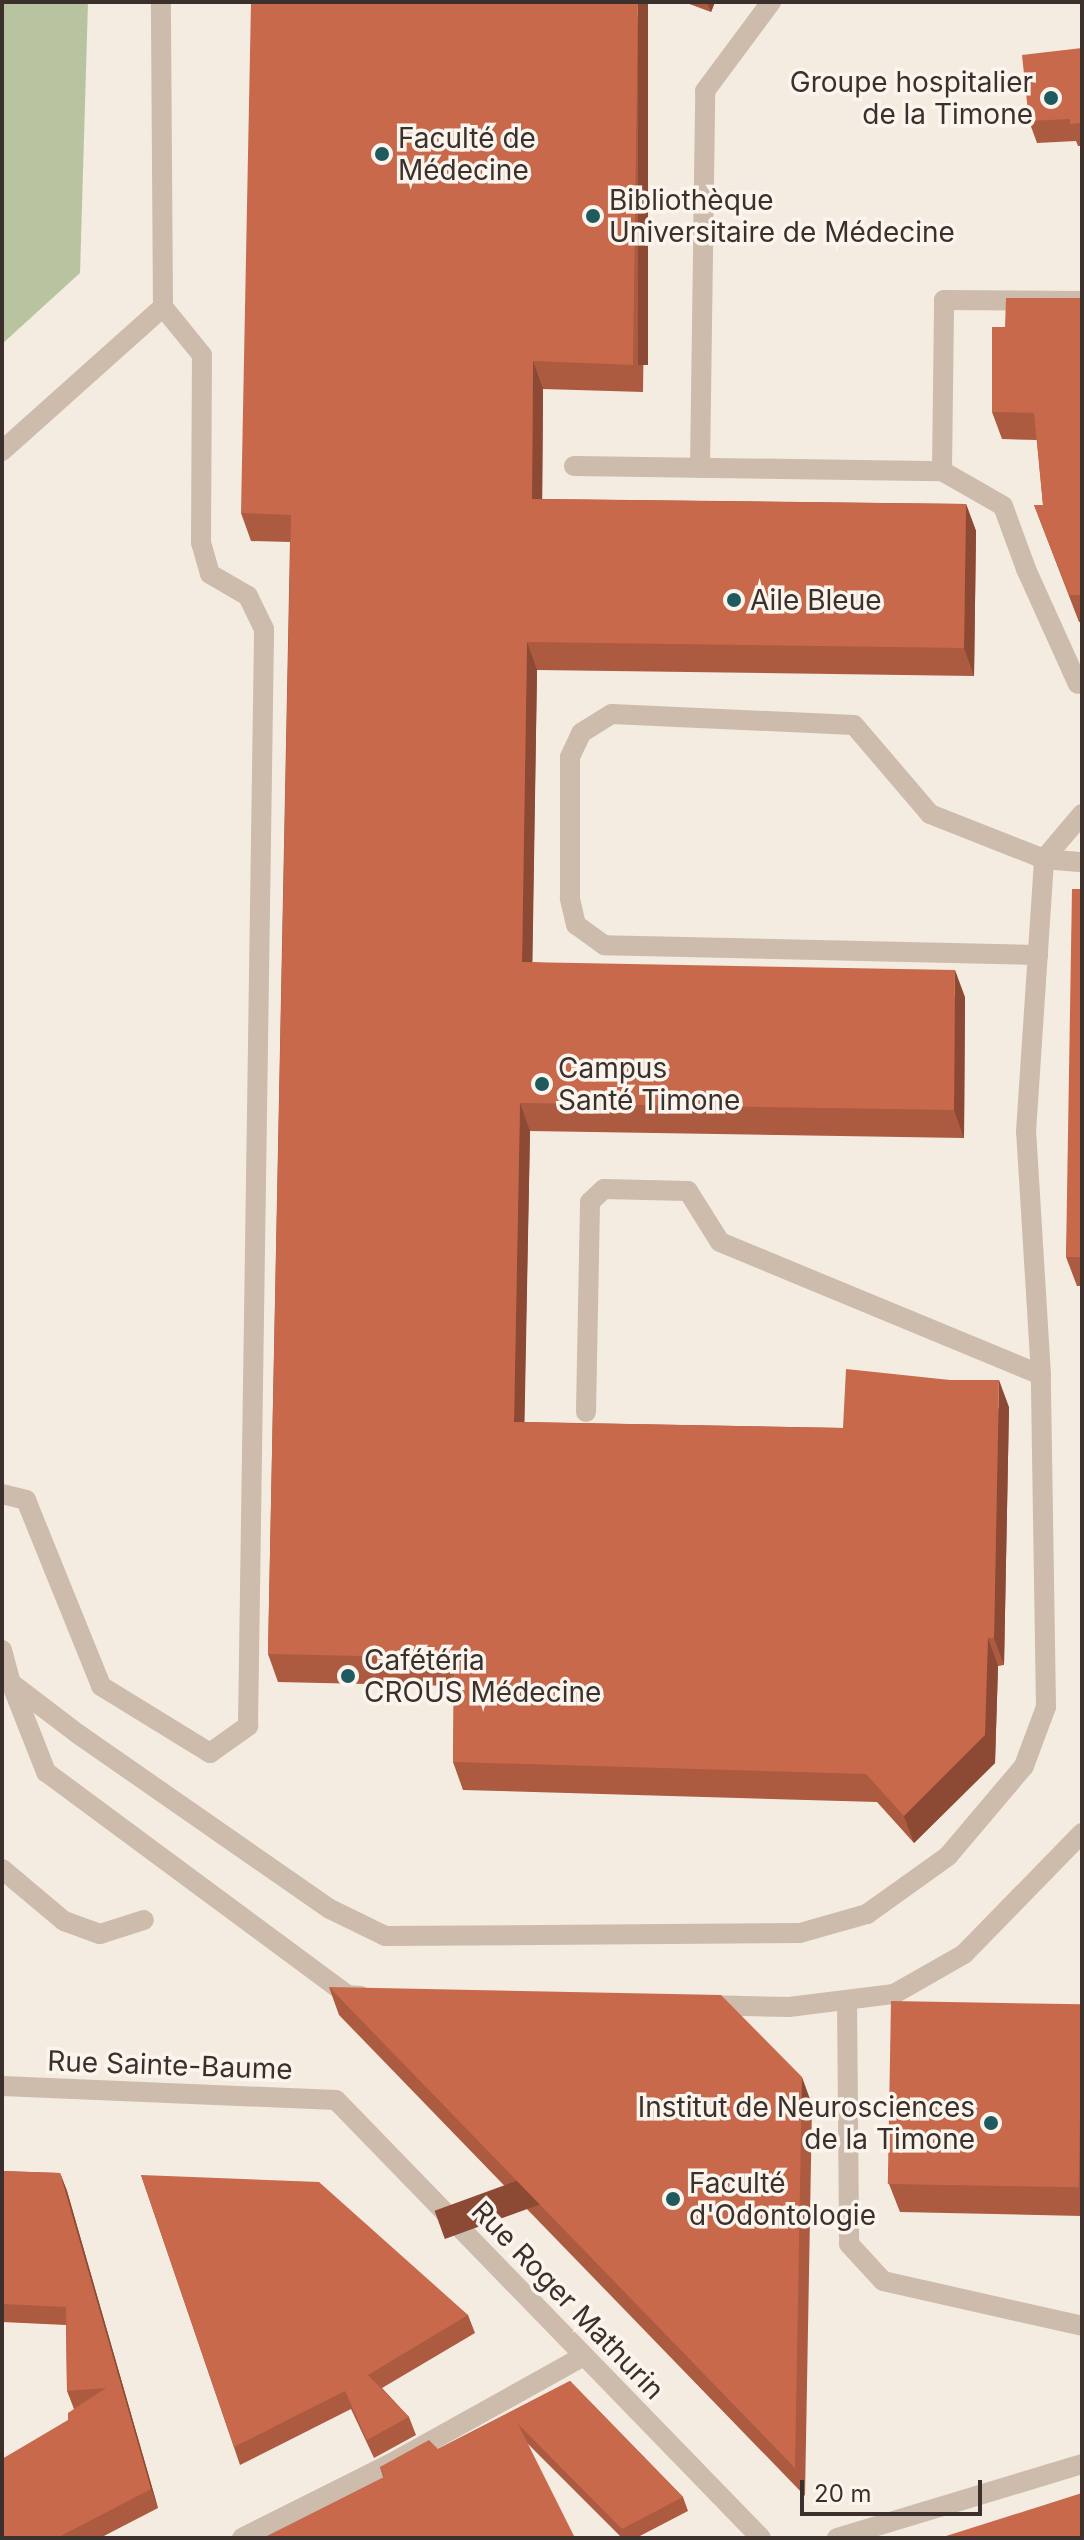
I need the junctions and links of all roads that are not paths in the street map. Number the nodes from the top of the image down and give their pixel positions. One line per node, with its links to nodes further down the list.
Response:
1 (161, 2): 4 (street)
2 (771, 2): 7 (street)
3 (1082, 301): 8 (street)
4 (163, 307): 5 (street); 16 (street)
5 (2, 451)
6 (574, 466): 7 (street)
7 (700, 468): 8 (street)
8 (942, 471): 9 (street)
9 (1081, 686)
10 (1082, 814): 11 (street)
11 (1044, 859): 12 (street); 13 (street); 13 (street)
12 (1082, 862)
13 (1038, 955): 14 (street)
14 (1041, 1375): 15 (street); 18 (street)
15 (586, 1412)
16 (2, 1494)
17 (2, 1650): 18 (street)
18 (11, 1683): 22 (street)
19 (1082, 1833): 23 (street)
20 (2, 1869): 21 (street)
21 (144, 1920)
22 (379, 1996)
23 (847, 2000): 24 (street); 27 (street)
24 (679, 2004)
25 (2, 2086): 26 (street, Rue Sainte-Baume)
26 (336, 2100): 28 (street, Rue Roger Mathurin)
27 (1082, 2326)
28 (584, 2356): 30 (street); 31 (street, Rue Roger Mathurin)
29 (1082, 2464): 32 (street)
30 (242, 2538)
31 (761, 2538)
32 (837, 2538)

